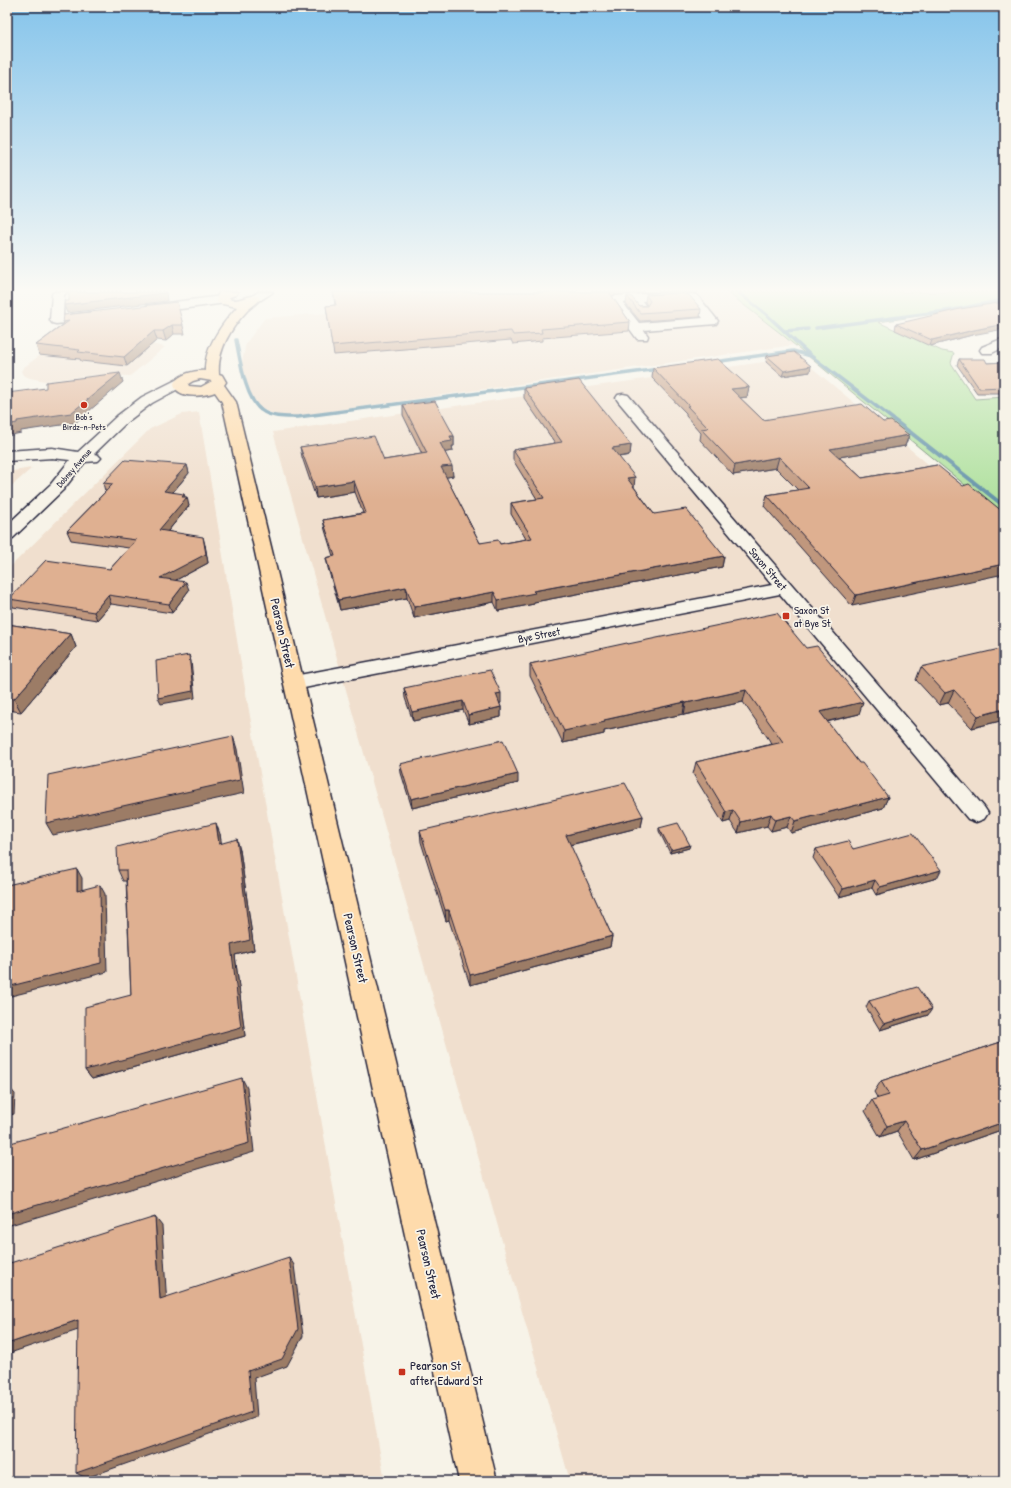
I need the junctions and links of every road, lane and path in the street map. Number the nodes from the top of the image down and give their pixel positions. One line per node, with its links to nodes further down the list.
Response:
1 (198, 361): 4 (main road)
2 (211, 361): 3 (main road)
3 (214, 380): 4 (main road); 6 (main road, Pearson Street)
4 (189, 385): 6 (main road); 8 (street, Dobney Avenue)
5 (623, 398): 10 (street, Saxon Street)
6 (232, 416): 11 (main road, Pearson Street)
7 (7, 456): 8 (street)
8 (89, 458): 9 (street, Dobney Avenue)
9 (7, 534)
10 (784, 588): 11 (street, Bye Street); 12 (street, Saxon Street)
11 (294, 683): 13 (main road, Pearson Street)
12 (976, 812)
13 (478, 1481)

